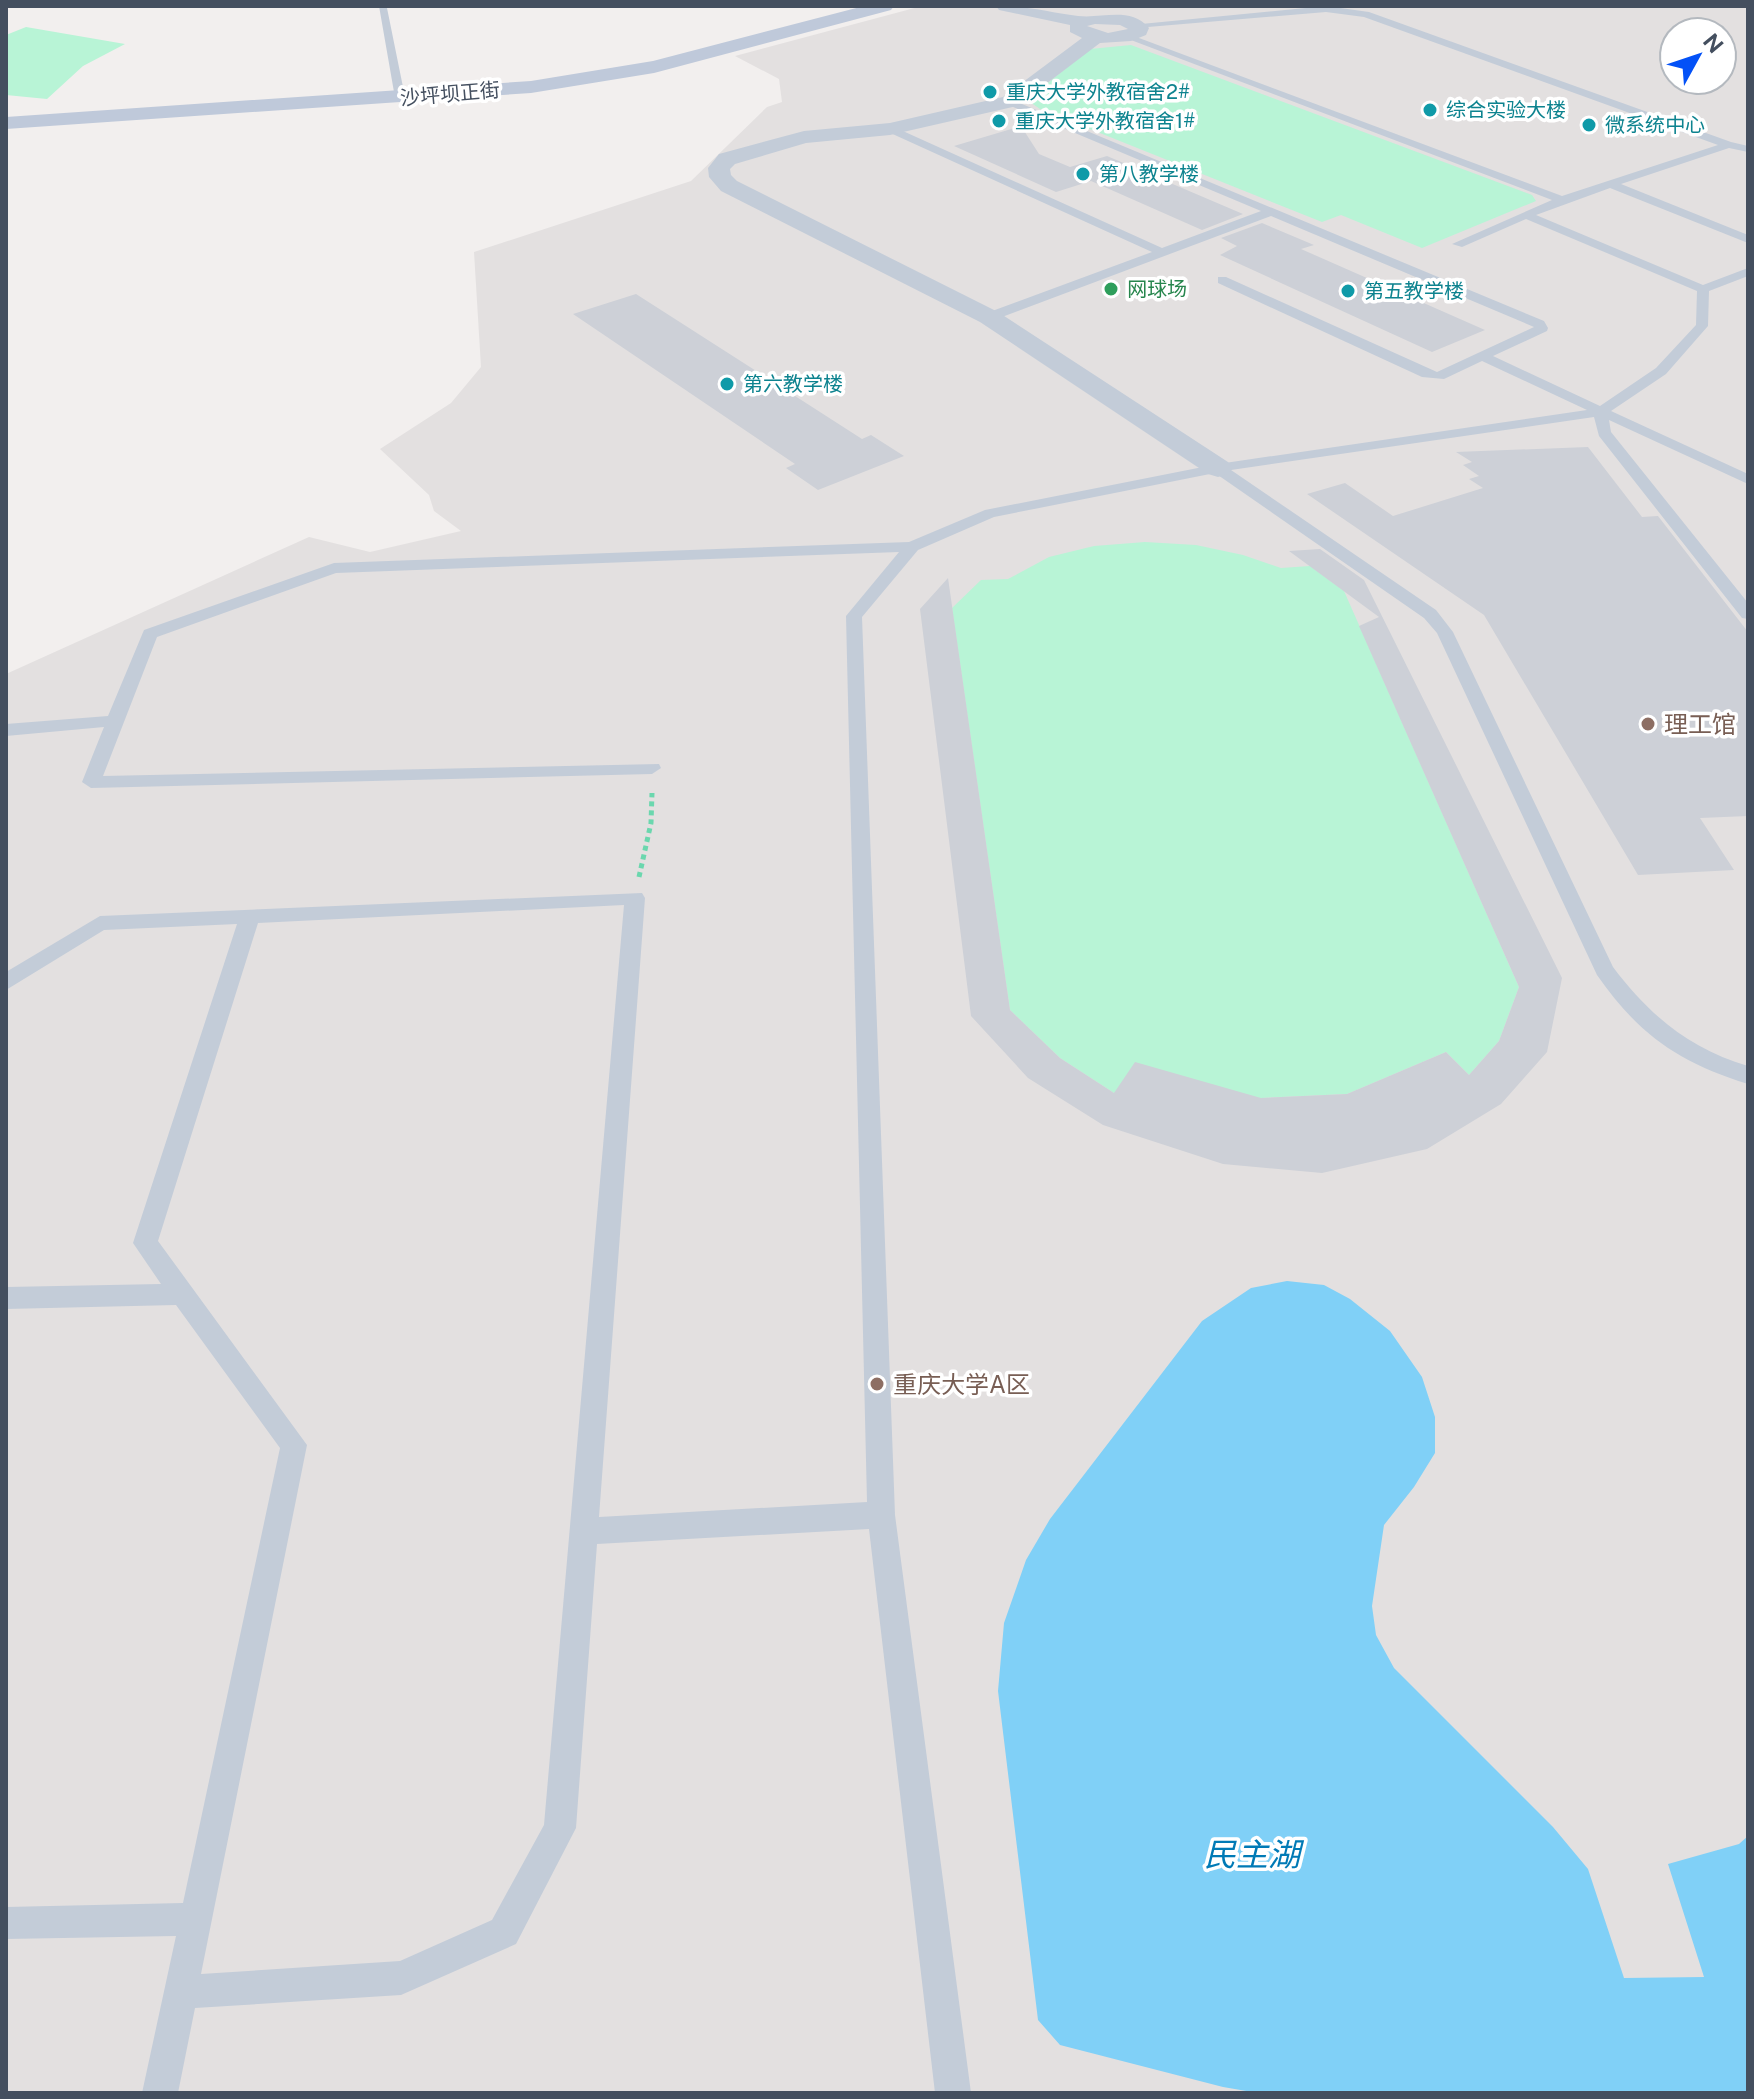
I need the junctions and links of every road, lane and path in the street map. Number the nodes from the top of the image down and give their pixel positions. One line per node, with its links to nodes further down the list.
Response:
1 (858, 6): 7 (main road, 沙坪坝正街)
2 (885, 6): 10 (main road, 沙坪坝正街)
3 (1005, 6): 5 (street)
4 (382, 8): 7 (lane)
5 (1089, 30): 6 (street); 8 (street)
6 (1132, 31): 12 (lane); 15 (lane)
7 (399, 92): 9 (main road, 沙坪坝正街)
8 (1010, 102): 11 (street); 16 (lane)
9 (6, 116)
10 (6, 123)
11 (890, 129): 20 (lane); 24 (street)
12 (1728, 145): 13 (lane); 14 (lane)
13 (1748, 149)
14 (1610, 184): 15 (lane); 18 (lane)
15 (1562, 200): 17 (lane)
16 (1273, 211): 20 (lane); 25 (lane)
17 (1526, 215): 19 (lane); 23 (lane)
18 (1748, 239)
19 (1458, 244)
20 (1161, 252): 24 (lane)
21 (1748, 272): 23 (lane)
22 (1222, 280): 25 (lane)
23 (1703, 289): 26 (lane)
24 (989, 317): 27 (street)
25 (1483, 356): 26 (lane)
26 (1600, 412): 27 (lane); 28 (lane); 30 (lane)
27 (1218, 468): 29 (lane); 37 (lane)
28 (1748, 480)
29 (912, 547): 31 (lane); 40 (lane)
30 (1748, 614)
31 (115, 721): 32 (lane); 33 (lane)
32 (6, 730)
33 (652, 768): 34 (path)
34 (635, 898): 35 (lane); 41 (lane)
35 (250, 915): 36 (lane); 38 (lane)
36 (6, 982)
37 (1748, 1075)
38 (183, 1294): 39 (lane); 42 (lane)
39 (6, 1298)
40 (881, 1515): 41 (lane); 46 (lane)
41 (583, 1531): 44 (lane)
42 (196, 1919): 43 (lane); 44 (lane)
43 (6, 1923)
44 (181, 1992): 45 (lane)
45 (160, 2093)
46 (953, 2093)

